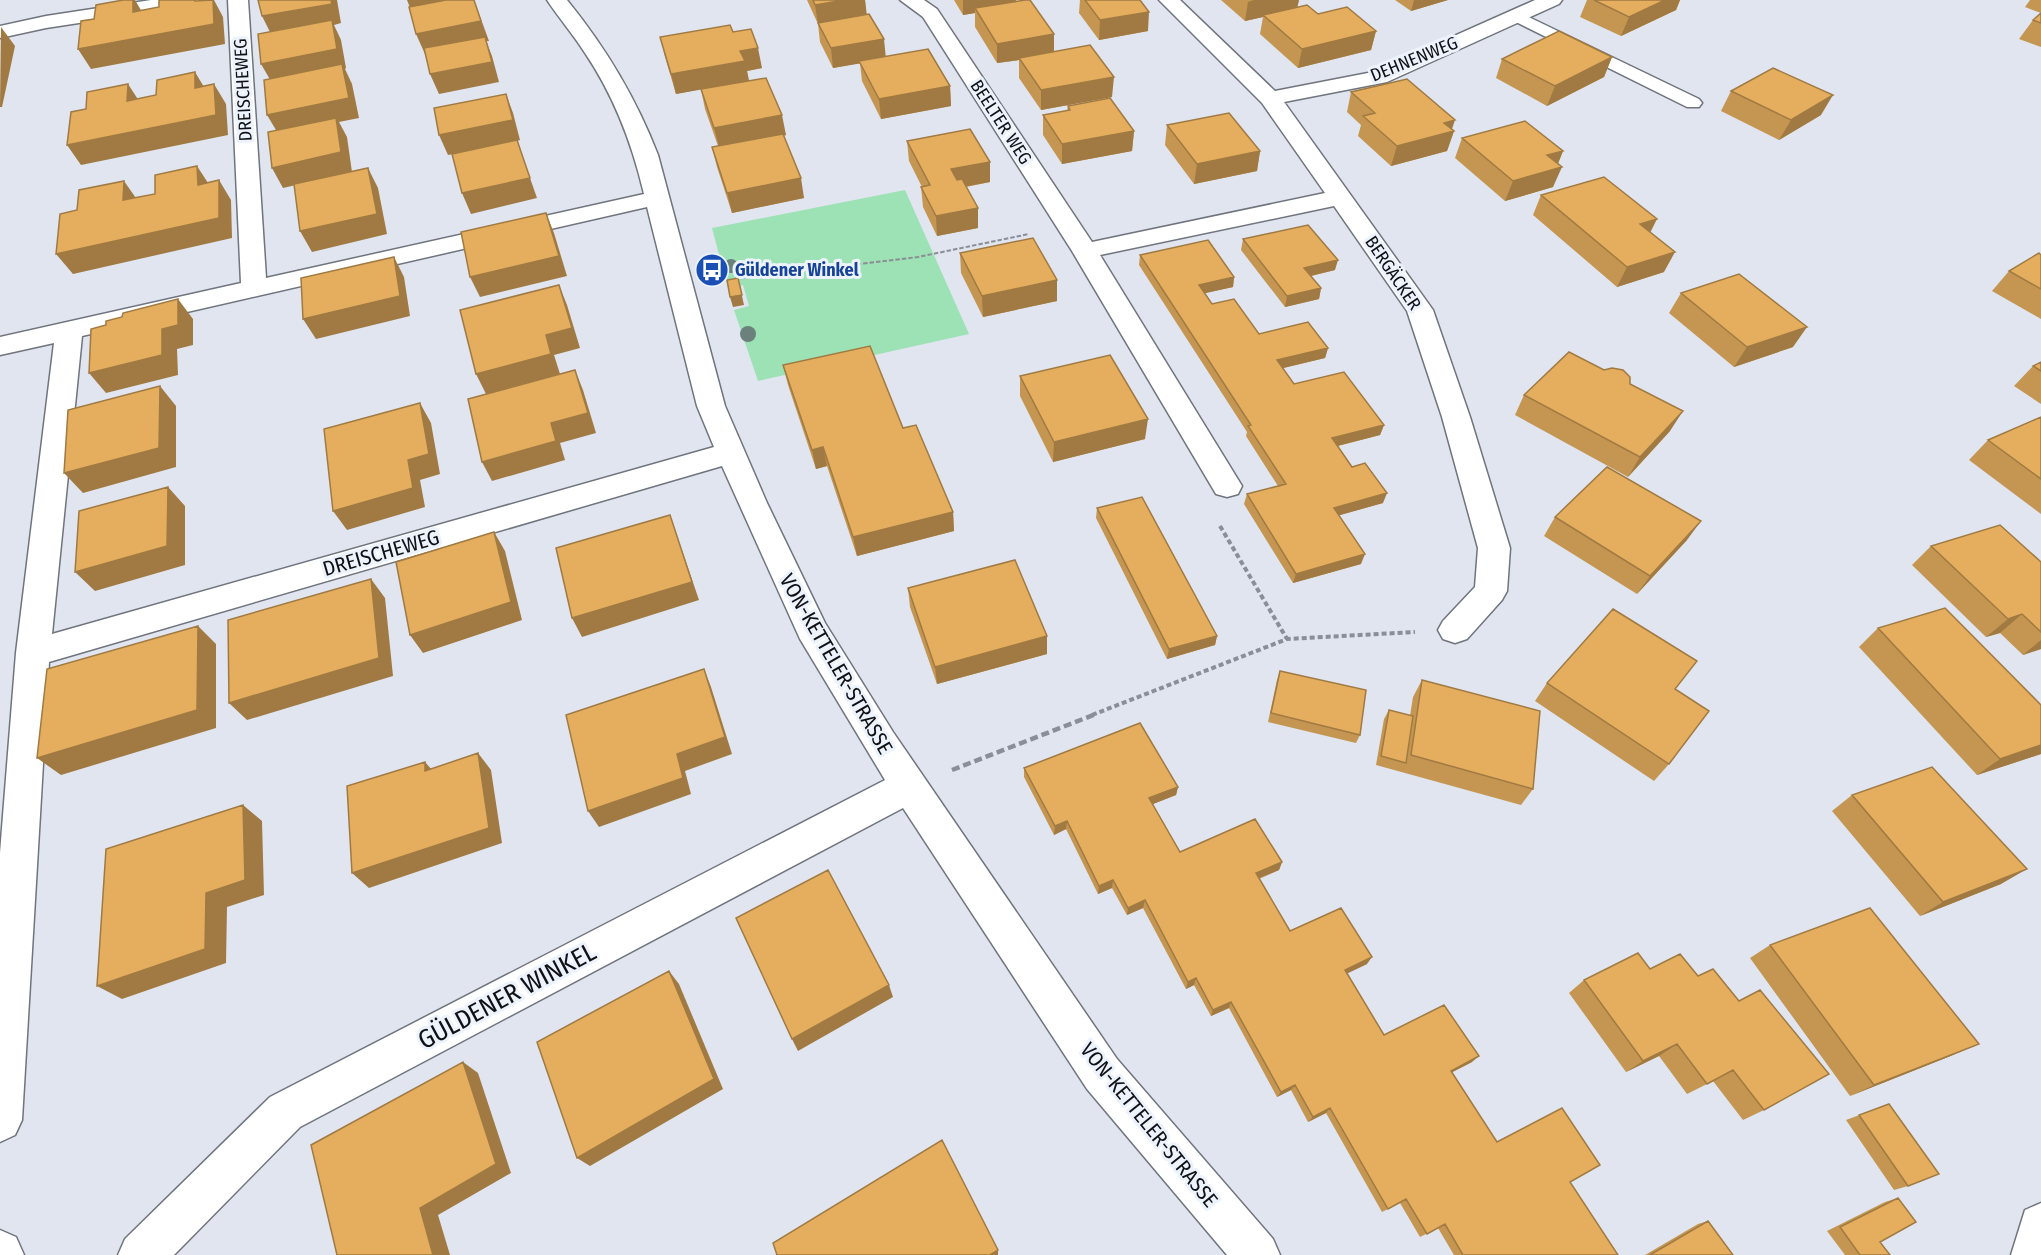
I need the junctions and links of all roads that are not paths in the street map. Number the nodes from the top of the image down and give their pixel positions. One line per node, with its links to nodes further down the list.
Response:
1 (190, 0): 8 (street)
2 (238, 0): 14 (street, DREISCHEWEG)
3 (557, 0): 12 (street, VON-KETTELER-STRASSE)
4 (910, 0): 13 (street, BEELTER WEG)
5 (1169, 0): 9 (street, BERGÄCKER)
6 (1552, 0): 7 (street, DEHNENWEG)
7 (1516, 16): 9 (street, DEHNENWEG); 10 (lane)
8 (0, 32)
9 (1270, 98): 11 (street, BERGÄCKER)
10 (1693, 103)
11 (1342, 197): 13 (street); 19 (street, BERGÄCKER)
12 (657, 198): 14 (street); 17 (street, VON-KETTELER-STRASSE)
13 (1085, 251): 18 (street, BEELTER WEG)
14 (254, 288): 15 (street)
15 (69, 331): 16 (street); 20 (street)
16 (0, 346)
17 (729, 453): 20 (street, DREISCHEWEG); 21 (street, VON-KETTELER-STRASSE)
18 (1227, 486)
19 (1455, 630)
20 (33, 654): 22 (street)
21 (909, 786): 24 (street, GÜLDENER WINKEL); 25 (street, VON-KETTELER-STRASSE)
22 (0, 1120)
23 (2041, 1226): 26 (street)
24 (141, 1255)
25 (1257, 1255)
26 (2034, 1255)

